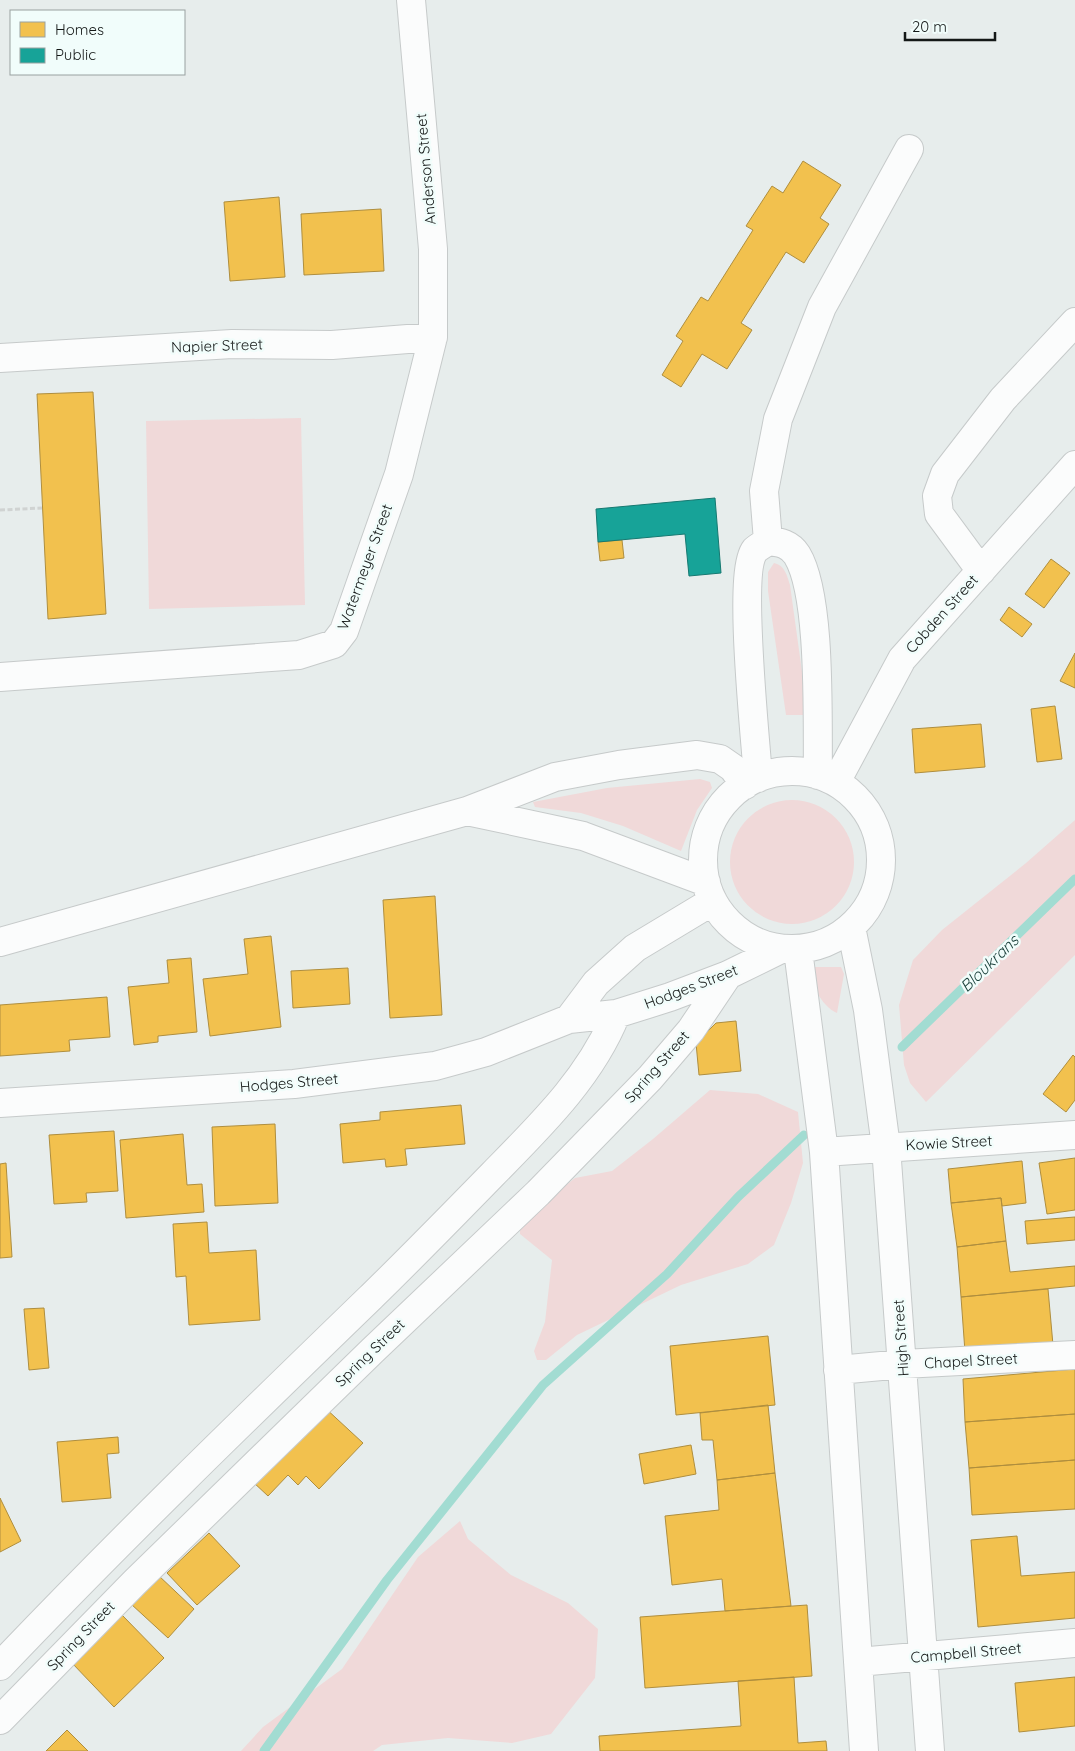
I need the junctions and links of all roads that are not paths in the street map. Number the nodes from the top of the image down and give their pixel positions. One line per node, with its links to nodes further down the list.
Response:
1 (411, 0): 4 (street, Anderson Street)
2 (909, 149): 7 (street)
3 (1075, 322): 8 (street)
4 (433, 337): 5 (street, Napier Street); 9 (street, Watermeyer Street)
5 (0, 358)
6 (1075, 465): 8 (street, Cobden Street)
7 (768, 541): 10 (street); 11 (street)
8 (981, 571): 10 (street, Cobden Street)
9 (0, 677)
10 (827, 778): 11 (street); 14 (street)
11 (752, 781): 12 (street); 13 (street)
12 (467, 811): 13 (street); 15 (street)
13 (709, 892): 16 (street); 19 (street)
14 (852, 928): 16 (street); 22 (street, High Street)
15 (0, 942)
16 (789, 949): 17 (street, Hodges Street); 23 (street)
17 (728, 975): 18 (street, Hodges Street); 28 (street, Spring Street)
18 (616, 1014): 19 (street, Hodges Street); 27 (street)
19 (569, 1019): 20 (street, Hodges Street)
20 (0, 1103)
21 (1075, 1135): 22 (street, Kowie Street)
22 (886, 1146): 23 (street, Kowie Street); 25 (street, High Street)
23 (824, 1152): 26 (street)
24 (1075, 1355): 25 (street, Chapel Street)
25 (903, 1364): 26 (street, Chapel Street); 30 (street, High Street)
26 (838, 1370): 31 (street)
27 (107, 1554): 28 (street); 32 (street)
28 (135, 1582): 33 (street, Spring Street)
29 (1075, 1643): 30 (street, Campbell Street)
30 (923, 1657): 31 (street, Campbell Street); 35 (street, High Street)
31 (858, 1662): 34 (street)
32 (0, 1666)
33 (0, 1720)
34 (864, 1751)
35 (930, 1751)

